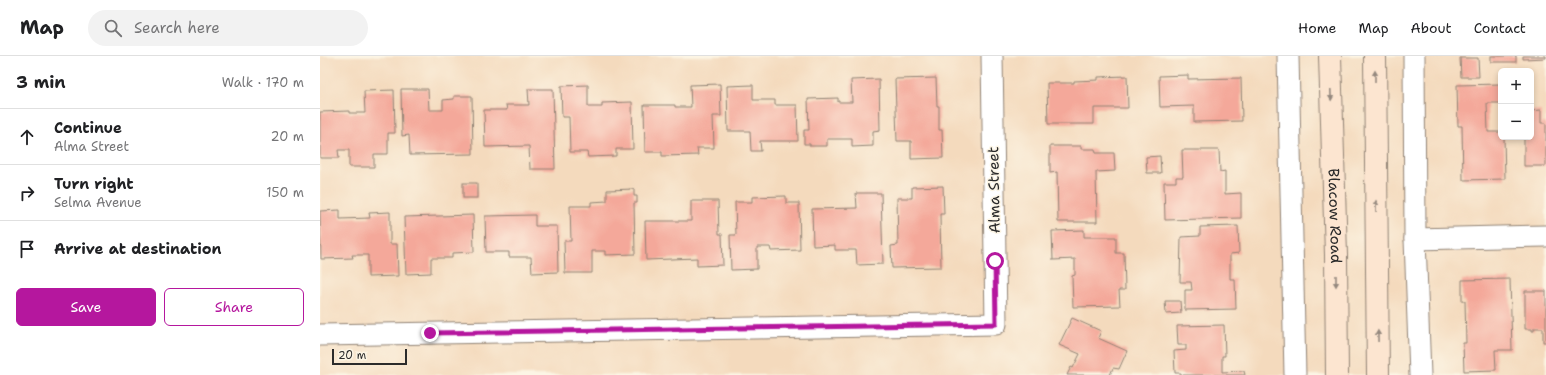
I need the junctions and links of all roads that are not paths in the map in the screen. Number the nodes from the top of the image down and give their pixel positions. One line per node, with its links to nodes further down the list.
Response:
1 (992, 56): 8 (street, Alma Street)
2 (1288, 56): 9 (street)
3 (1330, 56): 10 (main road, Blacow Road, one-way to 10)
4 (1375, 56): 11 (main road, one-way to 4)
5 (1414, 56): 7 (street)
6 (1546, 236): 7 (street)
7 (1415, 239): 12 (street)
8 (320, 335)
9 (1295, 375)
10 (1337, 375)
11 (1378, 375)
12 (1420, 375)

